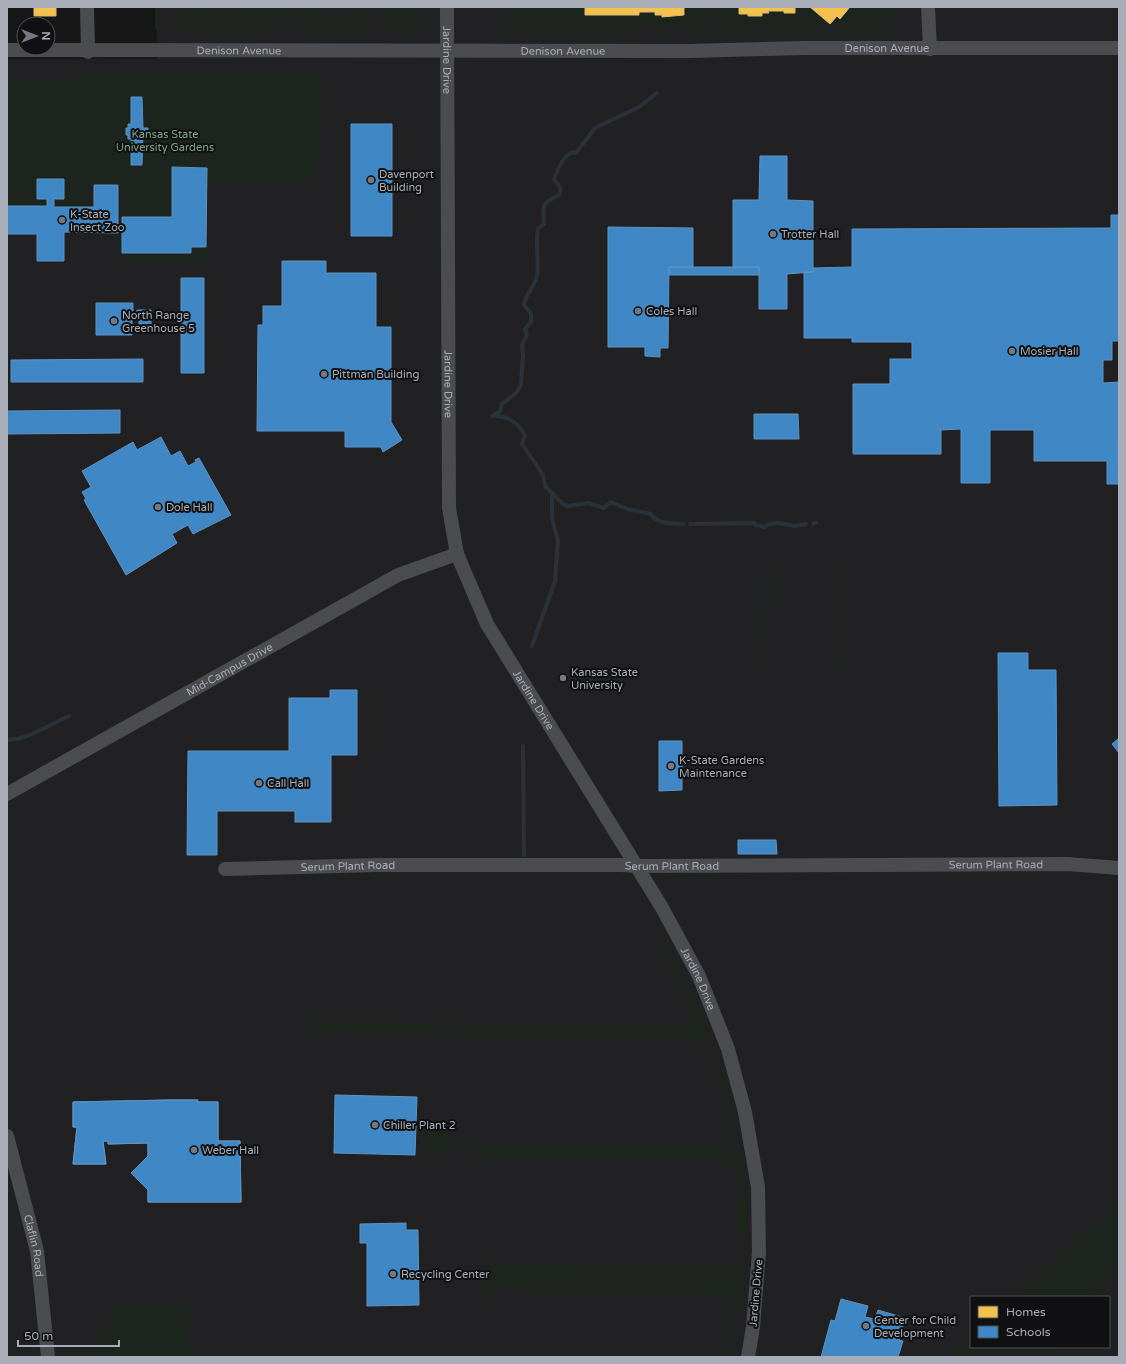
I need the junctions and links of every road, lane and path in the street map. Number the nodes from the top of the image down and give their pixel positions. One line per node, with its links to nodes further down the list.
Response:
1 (87, 7): 8 (street)
2 (447, 7): 7 (street, Jardine Drive)
3 (928, 7): 5 (street)
4 (1119, 48): 5 (street, Denison Avenue)
5 (930, 49): 7 (street, Denison Avenue)
6 (7, 50): 8 (street, Denison Avenue)
7 (448, 51): 8 (street, Denison Avenue); 9 (street, Jardine Drive)
8 (88, 52)
9 (457, 554): 10 (street, Mid-Campus Drive); 11 (street, Jardine Drive)
10 (7, 794)
11 (637, 866): 12 (street, Serum Plant Road); 13 (street, Serum Plant Road); 16 (street, Jardine Drive)
12 (1119, 868)
13 (224, 869)
14 (7, 1136): 15 (street, Claflin Road)
15 (48, 1357)
16 (748, 1357)

